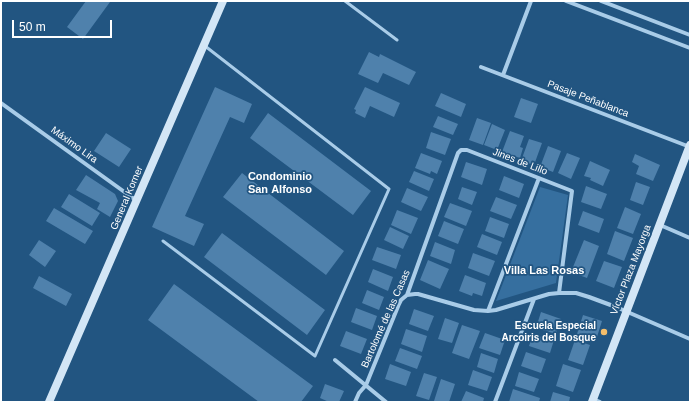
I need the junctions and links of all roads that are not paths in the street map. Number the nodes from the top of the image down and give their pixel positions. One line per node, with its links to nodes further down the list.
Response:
1 (223, 1): 8 (street, General Korner)
2 (345, 1): 7 (lane)
3 (531, 1): 11 (street)
4 (566, 1): 9 (street)
5 (601, 1): 6 (street)
6 (690, 35)
7 (397, 40)
8 (204, 46): 16 (street, General Korner); 19 (lane)
9 (690, 48)
10 (481, 67): 11 (street, Pasaje Peñablanca)
11 (503, 75): 13 (street, Pasaje Peñablanca)
12 (1, 103): 16 (street, Máximo Lira)
13 (690, 146): 17 (street, Víctor Plaza Mayorga)
14 (461, 150): 15 (street, Jines de Lillo); 21 (street, Bartolomé de las Casas)
15 (539, 178): 20 (street, Jines de Lillo); 23 (street)
16 (137, 201): 29 (street, General Korner)
17 (659, 225): 18 (street); 24 (street, Víctor Plaza Mayorga)
18 (690, 238)
19 (163, 241)
20 (559, 293): 22 (street); 24 (street)
21 (407, 295): 23 (street); 27 (street, Bartolomé de las Casas)
22 (534, 299): 23 (street); 32 (street)
23 (488, 311)
24 (626, 312): 25 (street); 28 (street, Víctor Plaza Mayorga)
25 (690, 339)
26 (335, 360): 27 (street)
27 (366, 385): 30 (street, Bartolomé de las Casas); 31 (street)
28 (595, 401)
29 (50, 402)
30 (355, 402)
31 (386, 402)
32 (495, 402)

